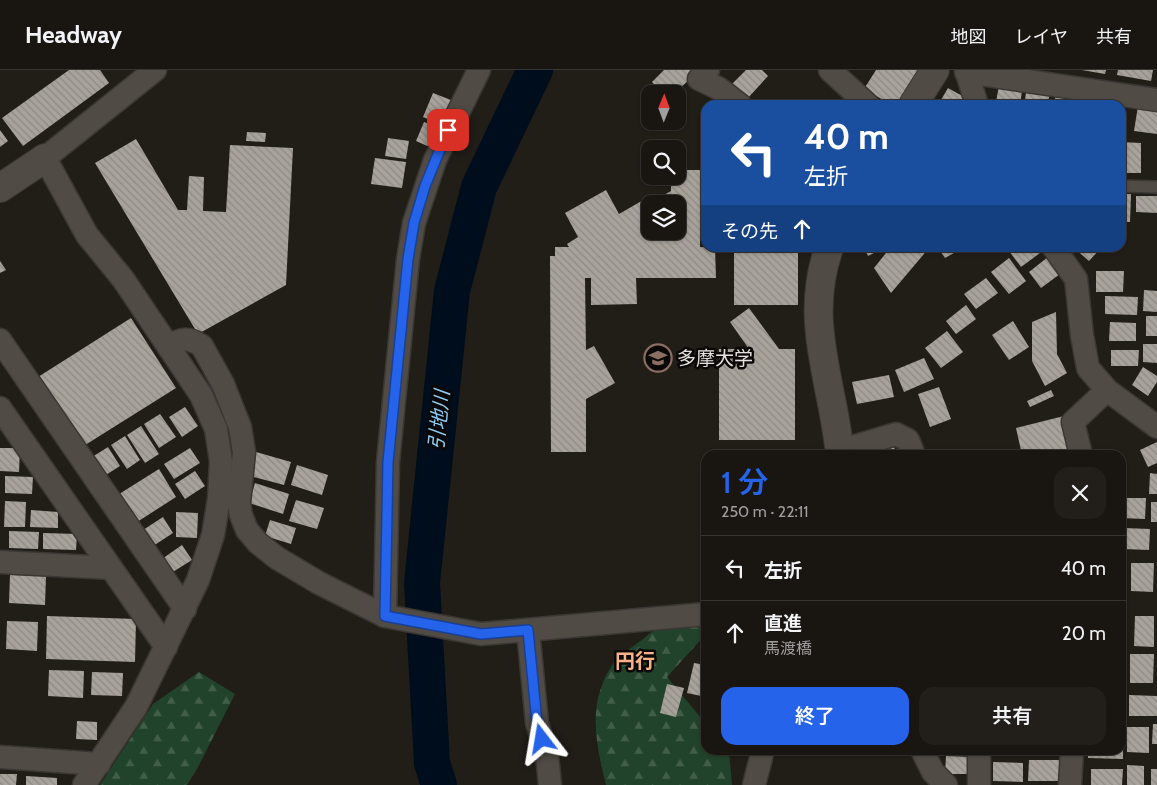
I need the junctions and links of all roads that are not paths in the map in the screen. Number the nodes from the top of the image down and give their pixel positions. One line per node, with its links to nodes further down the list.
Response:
1 (154, 70): 12 (street)
2 (479, 70): 31 (street)
3 (708, 70): 7 (street)
4 (830, 70): 8 (street)
5 (935, 70): 9 (street)
6 (966, 71): 10 (street); 11 (street)
7 (734, 100)
8 (863, 100)
9 (916, 100)
10 (975, 100)
11 (1157, 100)
12 (45, 158): 15 (street); 19 (street)
13 (1126, 186): 14 (lane)
14 (1157, 187)
15 (0, 188)
16 (828, 252): 23 (street)
17 (1057, 252): 20 (street)
18 (0, 340): 29 (street)
19 (169, 348): 29 (street); 31 (street)
20 (1106, 390): 22 (street); 26 (street)
21 (0, 408): 28 (street)
22 (1157, 427)
23 (838, 450)
24 (848, 450): 25 (street)
25 (912, 450)
26 (1079, 450)
27 (0, 562): 28 (street)
28 (111, 568): 33 (street)
29 (185, 609): 33 (street)
30 (701, 614): 32 (street)
31 (389, 617): 32 (street)
32 (528, 630): 41 (street)
33 (166, 646): 39 (street)
34 (762, 755): 42 (street)
35 (924, 755): 43 (street)
36 (979, 755): 44 (street)
37 (1072, 755): 45 (street)
38 (0, 757): 39 (street)
39 (99, 764): 40 (street)
40 (84, 785)
41 (550, 785)
42 (754, 785)
43 (946, 785)
44 (979, 785)
45 (1070, 785)

